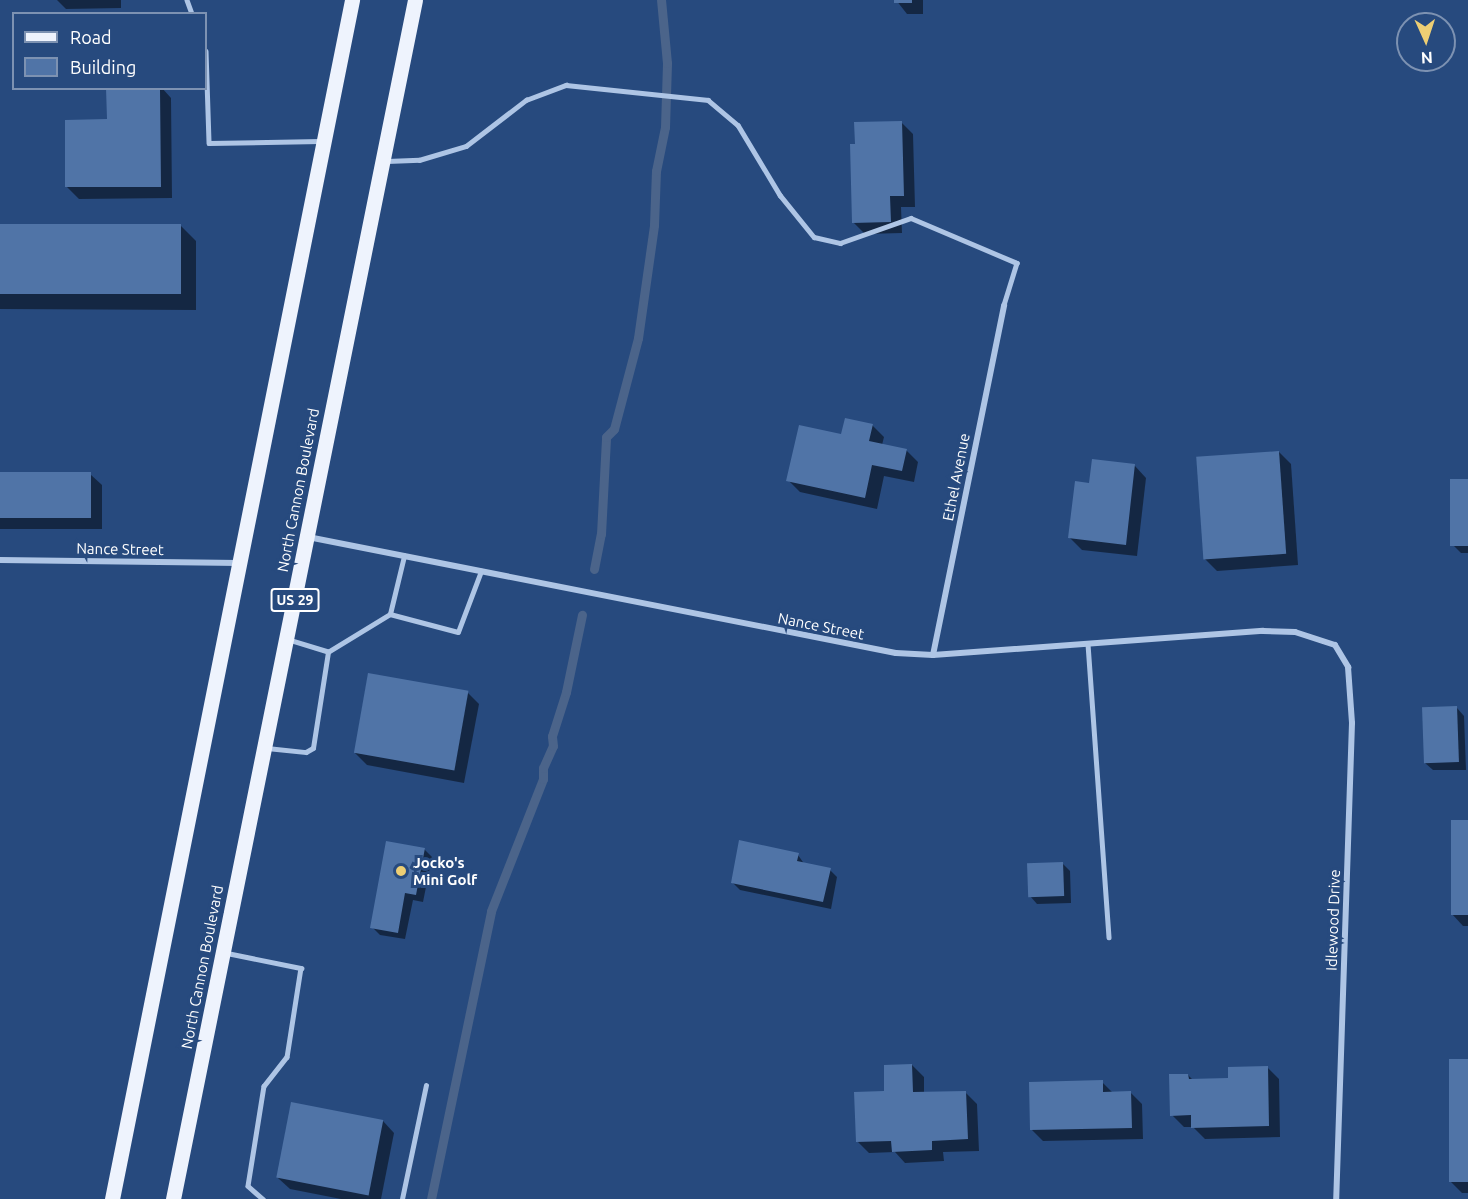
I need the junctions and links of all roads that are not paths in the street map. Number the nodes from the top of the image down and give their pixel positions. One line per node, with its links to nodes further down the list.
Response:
1 (352, 0): 4 (main road)
2 (415, 0): 5 (main road, North Cannon Boulevard / US 29)
3 (207, 82): 4 (lane)
4 (325, 141): 10 (main road)
5 (382, 162): 6 (lane); 7 (main road, North Cannon Boulevard / US 29)
6 (1004, 305): 17 (street, Ethel Avenue)
7 (308, 537): 8 (street, Nance Street); 13 (main road, North Cannon Boulevard / US 29)
8 (404, 556): 11 (street, Nance Street); 12 (lane)
9 (0, 560): 10 (street, Nance Street)
10 (240, 563): 22 (main road)
11 (481, 571): 12 (lane); 17 (street, Nance Street)
12 (390, 614): 16 (lane)
13 (286, 639): 16 (lane); 18 (main road, North Cannon Boulevard / US 29)
14 (1088, 644): 15 (street, Nance Street); 17 (street, Nance Street); 19 (lane)
15 (1335, 645): 26 (street, Idlewood Drive)
16 (328, 652): 18 (lane)
17 (933, 655)
18 (265, 747): 20 (main road, North Cannon Boulevard / US 29)
19 (1109, 937)
20 (223, 952): 23 (main road, North Cannon Boulevard / US 29); 24 (lane)
21 (426, 1085): 25 (lane)
22 (112, 1199)
23 (173, 1199)
24 (263, 1199)
25 (402, 1199)
26 (1336, 1199)

